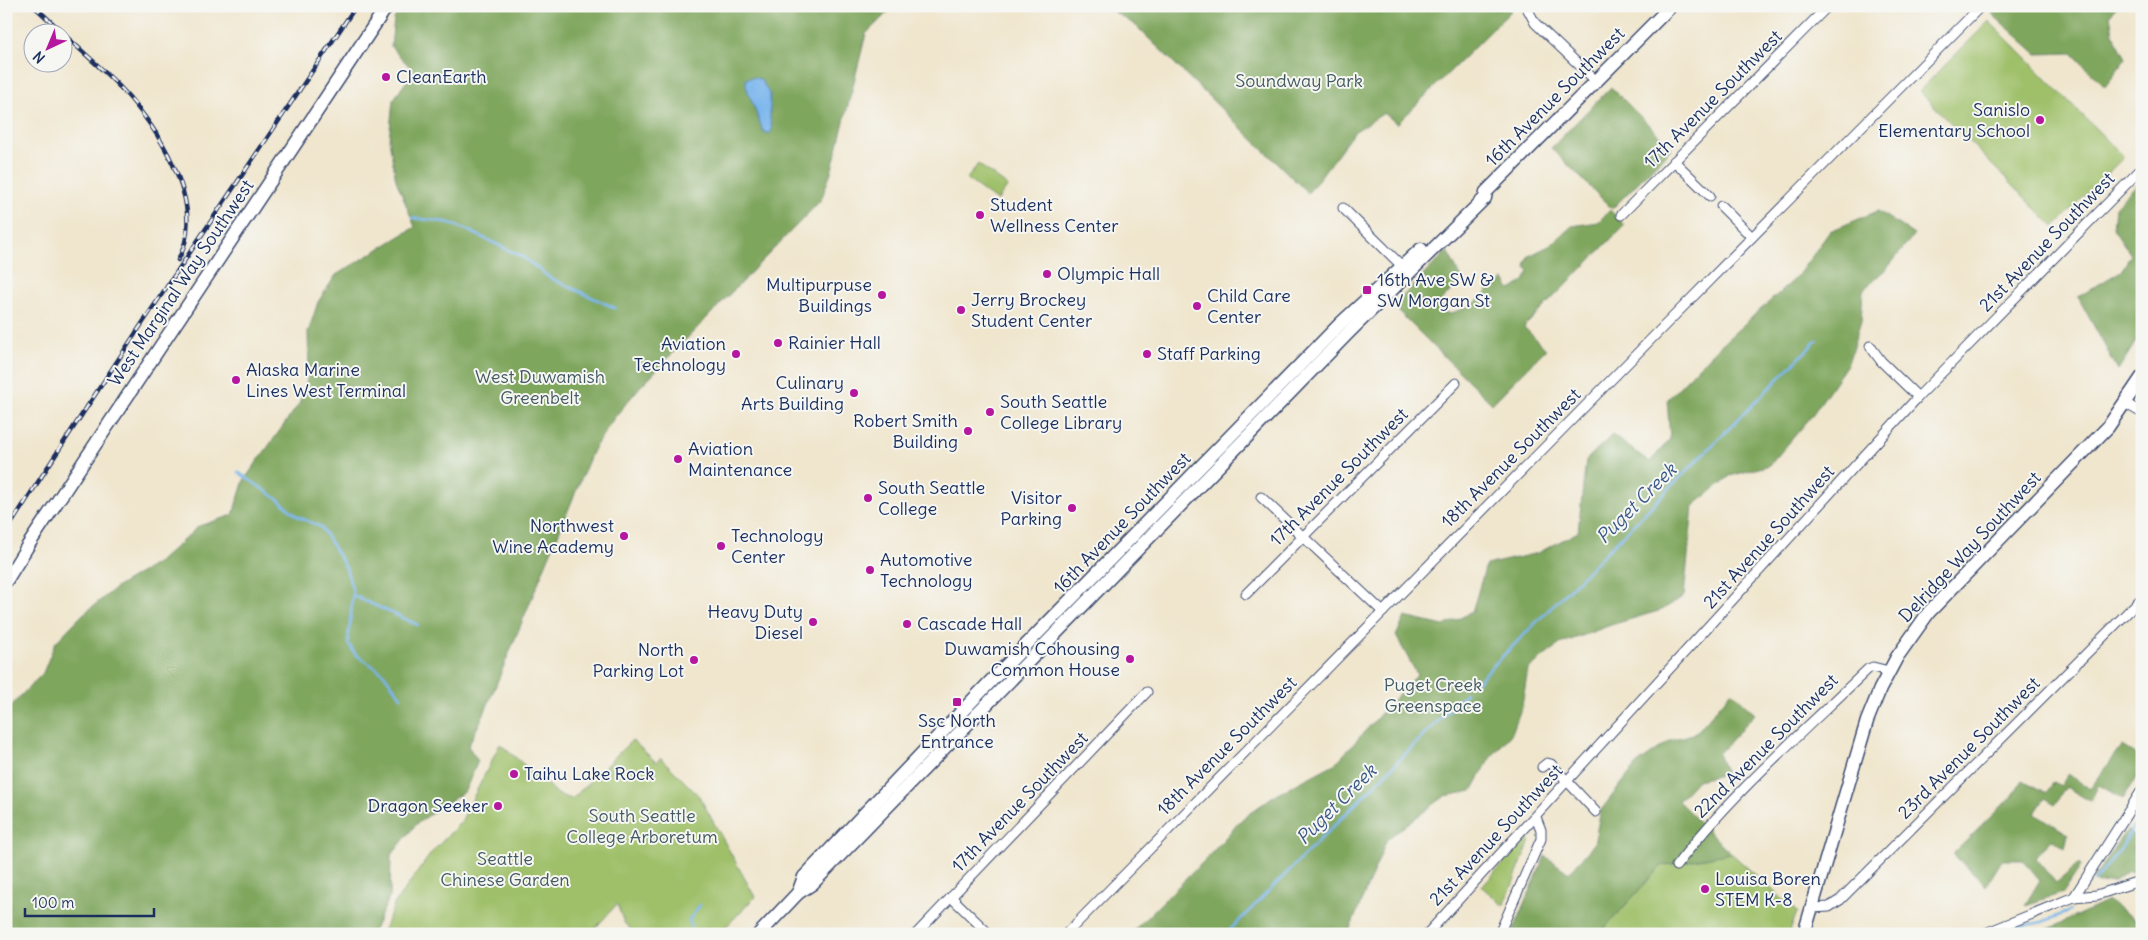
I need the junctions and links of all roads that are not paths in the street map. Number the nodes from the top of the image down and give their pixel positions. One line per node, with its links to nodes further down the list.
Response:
1 (387, 6): 23 (main road, West Marginal Way Southwest)
2 (1671, 6): 6 (main road, 16th Avenue Southwest)
3 (1828, 6): 7 (street, 17th Avenue Southwest)
4 (1981, 6): 13 (street, 18th Avenue Southwest)
5 (1527, 7): 6 (street)
6 (1596, 81): 14 (main road, 16th Avenue Southwest)
7 (1674, 161): 9 (street); 12 (street, 17th Avenue Southwest)
8 (2142, 168): 18 (street, 21st Avenue Southwest)
9 (1710, 196)
10 (1721, 206): 13 (street)
11 (1343, 208): 14 (street)
12 (1621, 215)
13 (1752, 237): 26 (street, 18th Avenue Southwest)
14 (1405, 270): 39 (main road, 16th Avenue Southwest)
15 (1870, 346): 18 (street)
16 (2142, 377): 19 (main road, Delridge Way Southwest)
17 (1456, 383): 22 (street, 17th Avenue Southwest)
18 (1918, 398): 30 (street, 21st Avenue Southwest)
19 (2125, 403): 20 (street); 27 (main road, Delridge Way Southwest)
20 (2142, 413)
21 (1261, 497): 22 (street)
22 (1303, 536): 24 (street, 17th Avenue Southwest); 26 (street)
23 (6, 581)
24 (1246, 594)
25 (2142, 598): 38 (street, 23rd Avenue Southwest)
26 (1383, 612): 42 (street, 18th Avenue Southwest)
27 (1889, 671): 34 (street, 22nd Avenue Southwest); 38 (main road, Delridge Way Southwest)
28 (1147, 692): 36 (street, 17th Avenue Southwest)
29 (1542, 767): 30 (street)
30 (1568, 780): 32 (street); 33 (street, 21st Avenue Southwest)
31 (2142, 790): 37 (street)
32 (1596, 812)
33 (1536, 817): 43 (street, 21st Avenue Southwest); 44 (street)
34 (1676, 866)
35 (2142, 880): 37 (street)
36 (951, 897): 40 (street, 17th Avenue Southwest); 41 (street)
37 (2074, 897): 46 (street)
38 (1812, 908): 45 (main road, Delridge Way Southwest)
39 (759, 934)
40 (916, 934)
41 (989, 934)
42 (1066, 934)
43 (1427, 934)
44 (1499, 934)
45 (1804, 934)
46 (1983, 934)

